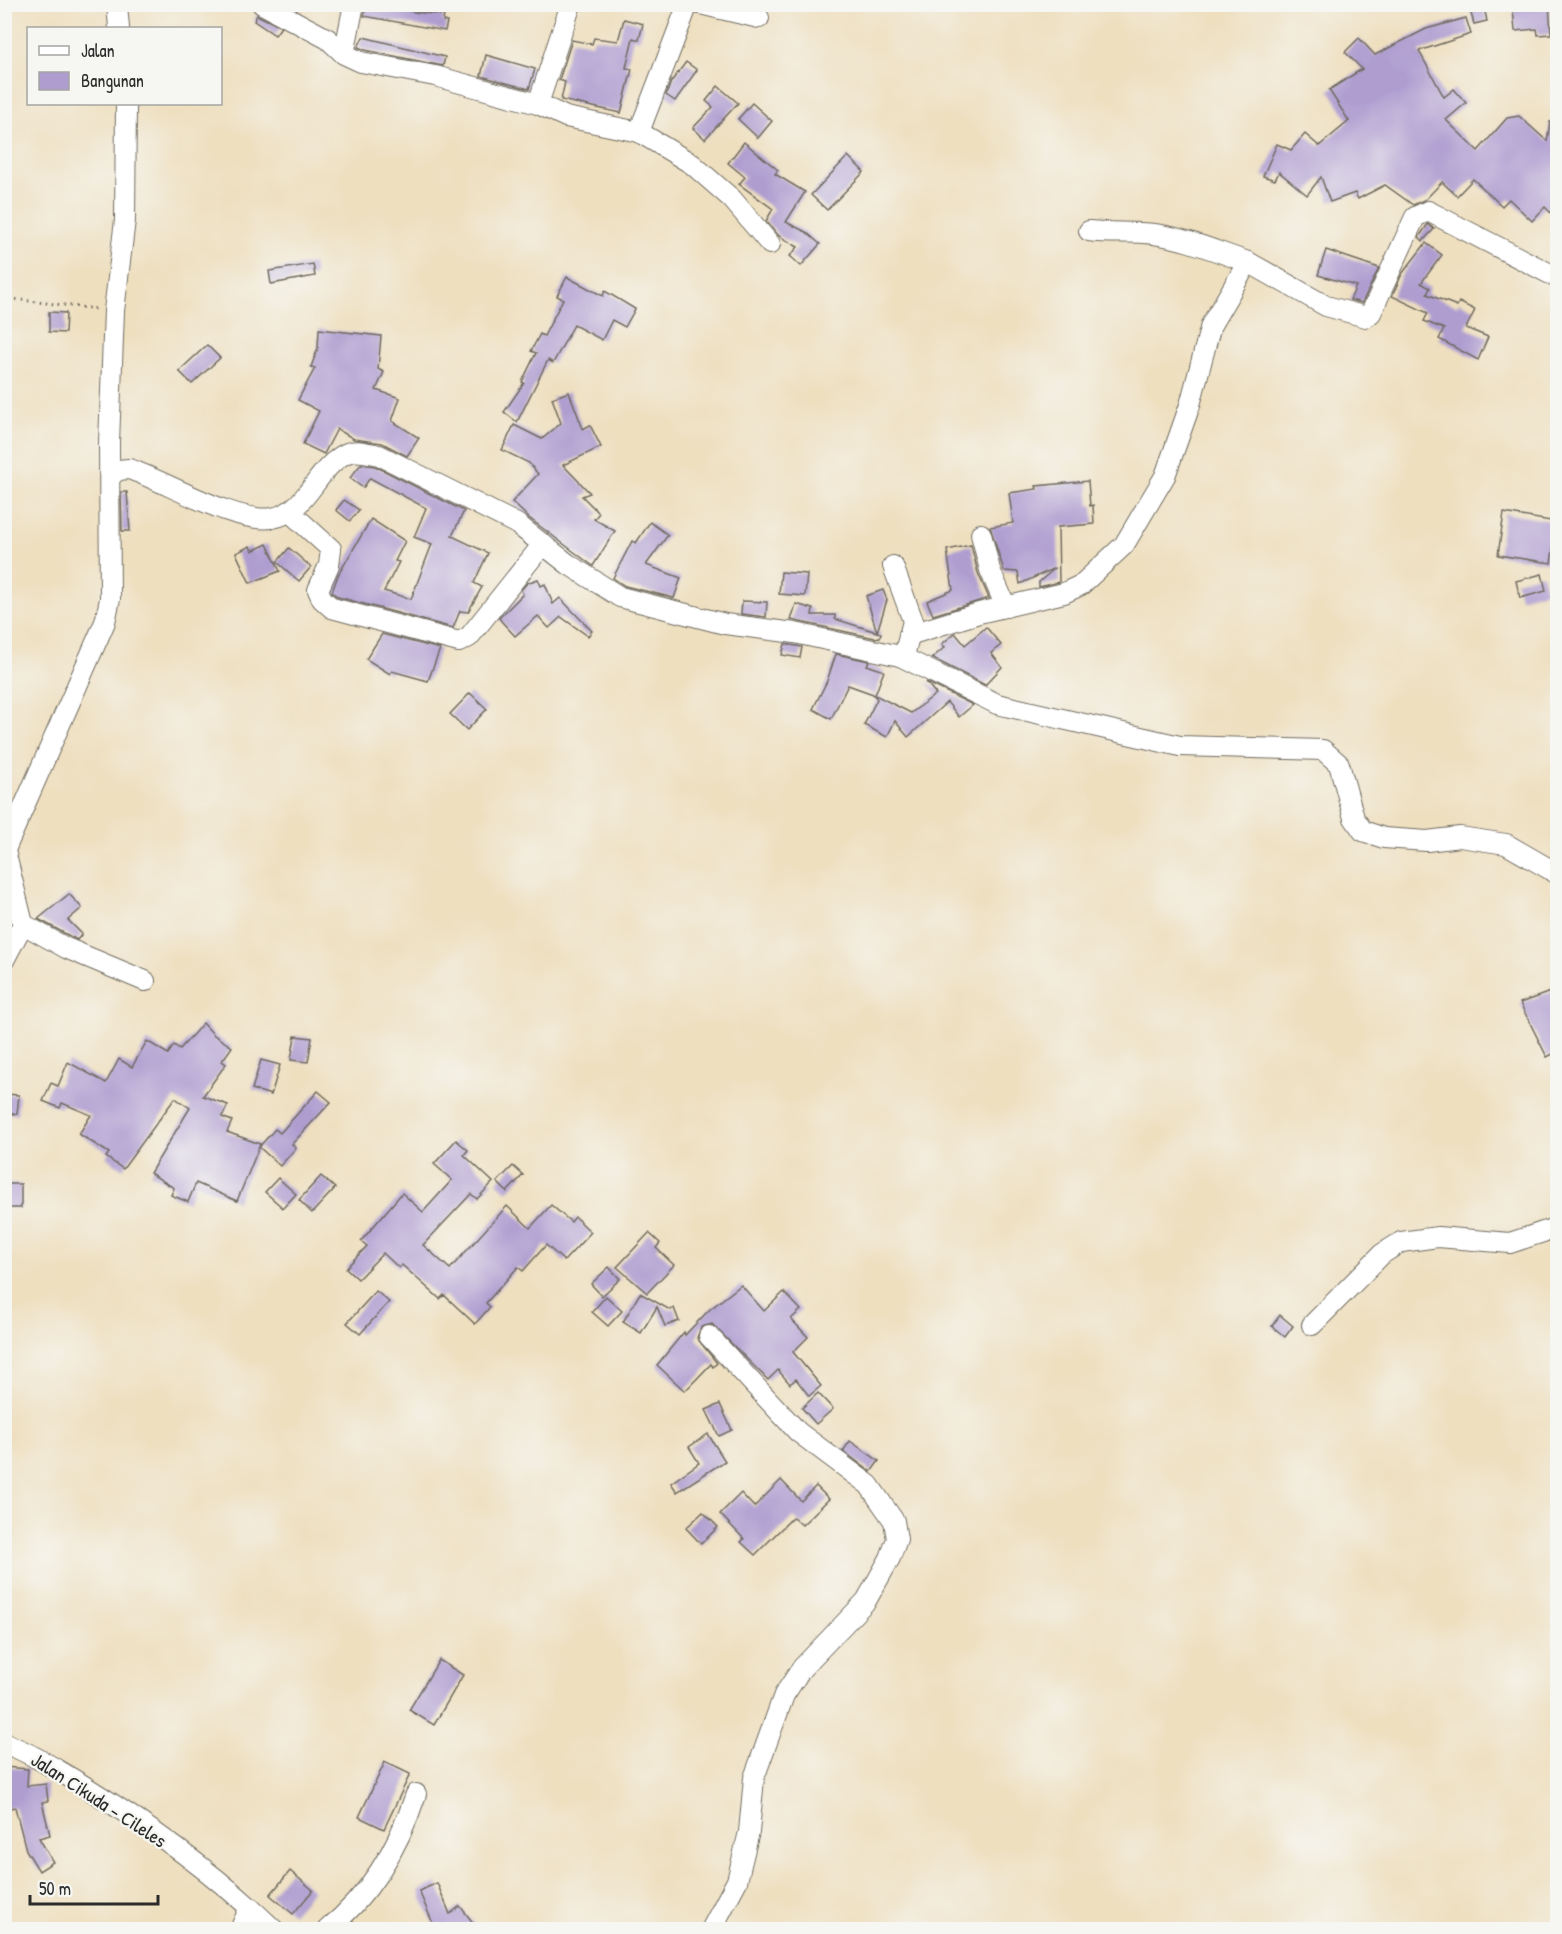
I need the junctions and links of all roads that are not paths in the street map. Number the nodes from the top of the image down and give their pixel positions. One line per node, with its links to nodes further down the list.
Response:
1 (117, 4): 8 (street)
2 (262, 4): 9 (street)
3 (571, 4): 10 (street)
4 (688, 4): 12 (street)
5 (700, 4): 7 (street)
6 (350, 6): 9 (street)
7 (759, 18)
8 (119, 27)
9 (344, 54): 10 (street)
10 (538, 104): 12 (street)
11 (126, 105): 17 (street)
12 (639, 132): 14 (street)
13 (1089, 231): 15 (street)
14 (770, 244)
15 (1248, 262): 16 (street); 22 (street)
16 (1557, 278)
17 (110, 477): 18 (street); 25 (street)
18 (290, 512): 20 (street); 20 (street)
19 (981, 534): 22 (street)
20 (543, 544): 24 (street)
21 (893, 566): 23 (street)
22 (1006, 607): 23 (street)
23 (909, 635): 24 (street)
24 (900, 656): 26 (street)
25 (5, 852): 27 (street)
26 (1557, 874)
27 (23, 924): 28 (street); 29 (street)
28 (4, 960)
29 (145, 981)
30 (1557, 1227): 31 (street)
31 (1312, 1325)
32 (709, 1336): 39 (street)
33 (4, 1743): 35 (street, Jalan Cikuda - Cileles)
34 (416, 1794): 38 (street)
35 (250, 1907): 36 (street); 37 (street, Jalan Cikuda - Cileles)
36 (240, 1929)
37 (274, 1929)
38 (327, 1929)
39 (711, 1929)

